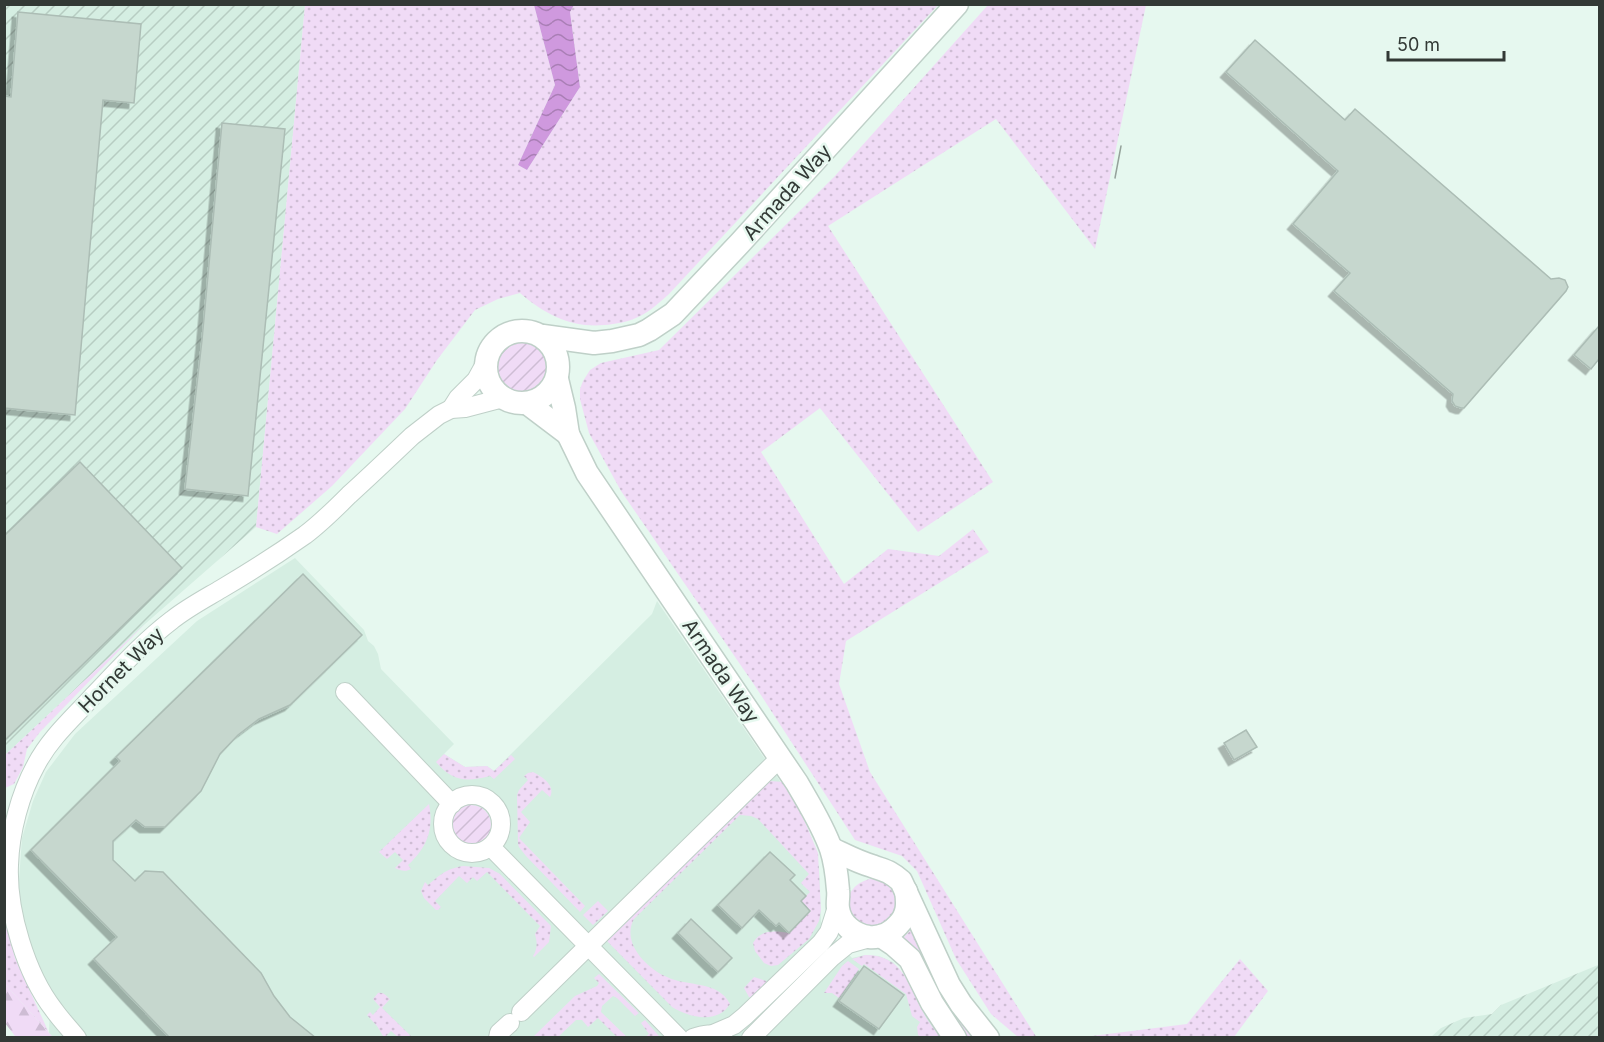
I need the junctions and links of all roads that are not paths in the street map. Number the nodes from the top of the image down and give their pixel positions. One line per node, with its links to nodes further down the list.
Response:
1 (957, 4): 3 (street, Armada Way)
2 (543, 336): 3 (street, Armada Way); 4 (street, Armada Way); 5 (street, Armada Way)
3 (594, 344): 5 (street, Armada Way)
4 (486, 362): 6 (street); 8 (street, Hornet Way)
5 (558, 375): 7 (street, Armada Way); 9 (street, Armada Way)
6 (503, 398): 7 (street, Armada Way); 8 (street, Hornet Way)
7 (527, 403): 9 (street, Armada Way)
8 (451, 409): 22 (street, Hornet Way)
9 (568, 434): 11 (street, Armada Way)
10 (345, 692): 12 (street)
11 (780, 758): 14 (street, Armada Way); 19 (street)
12 (452, 804): 13 (street); 13 (street)
13 (490, 847): 19 (street)
14 (832, 849): 15 (street); 17 (street, Armada Way)
15 (873, 867): 16 (street); 17 (street)
16 (906, 891): 18 (street); 27 (street)
17 (838, 899): 18 (street, Armada Way); 21 (street)
18 (877, 937): 25 (street); 26 (street, Armada Way)
19 (590, 946): 20 (street); 23 (street)
20 (503, 1029)
21 (718, 1036): 24 (street)
22 (78, 1038)
23 (679, 1038)
24 (693, 1038)
25 (751, 1038)
26 (954, 1038)
27 (988, 1038)

